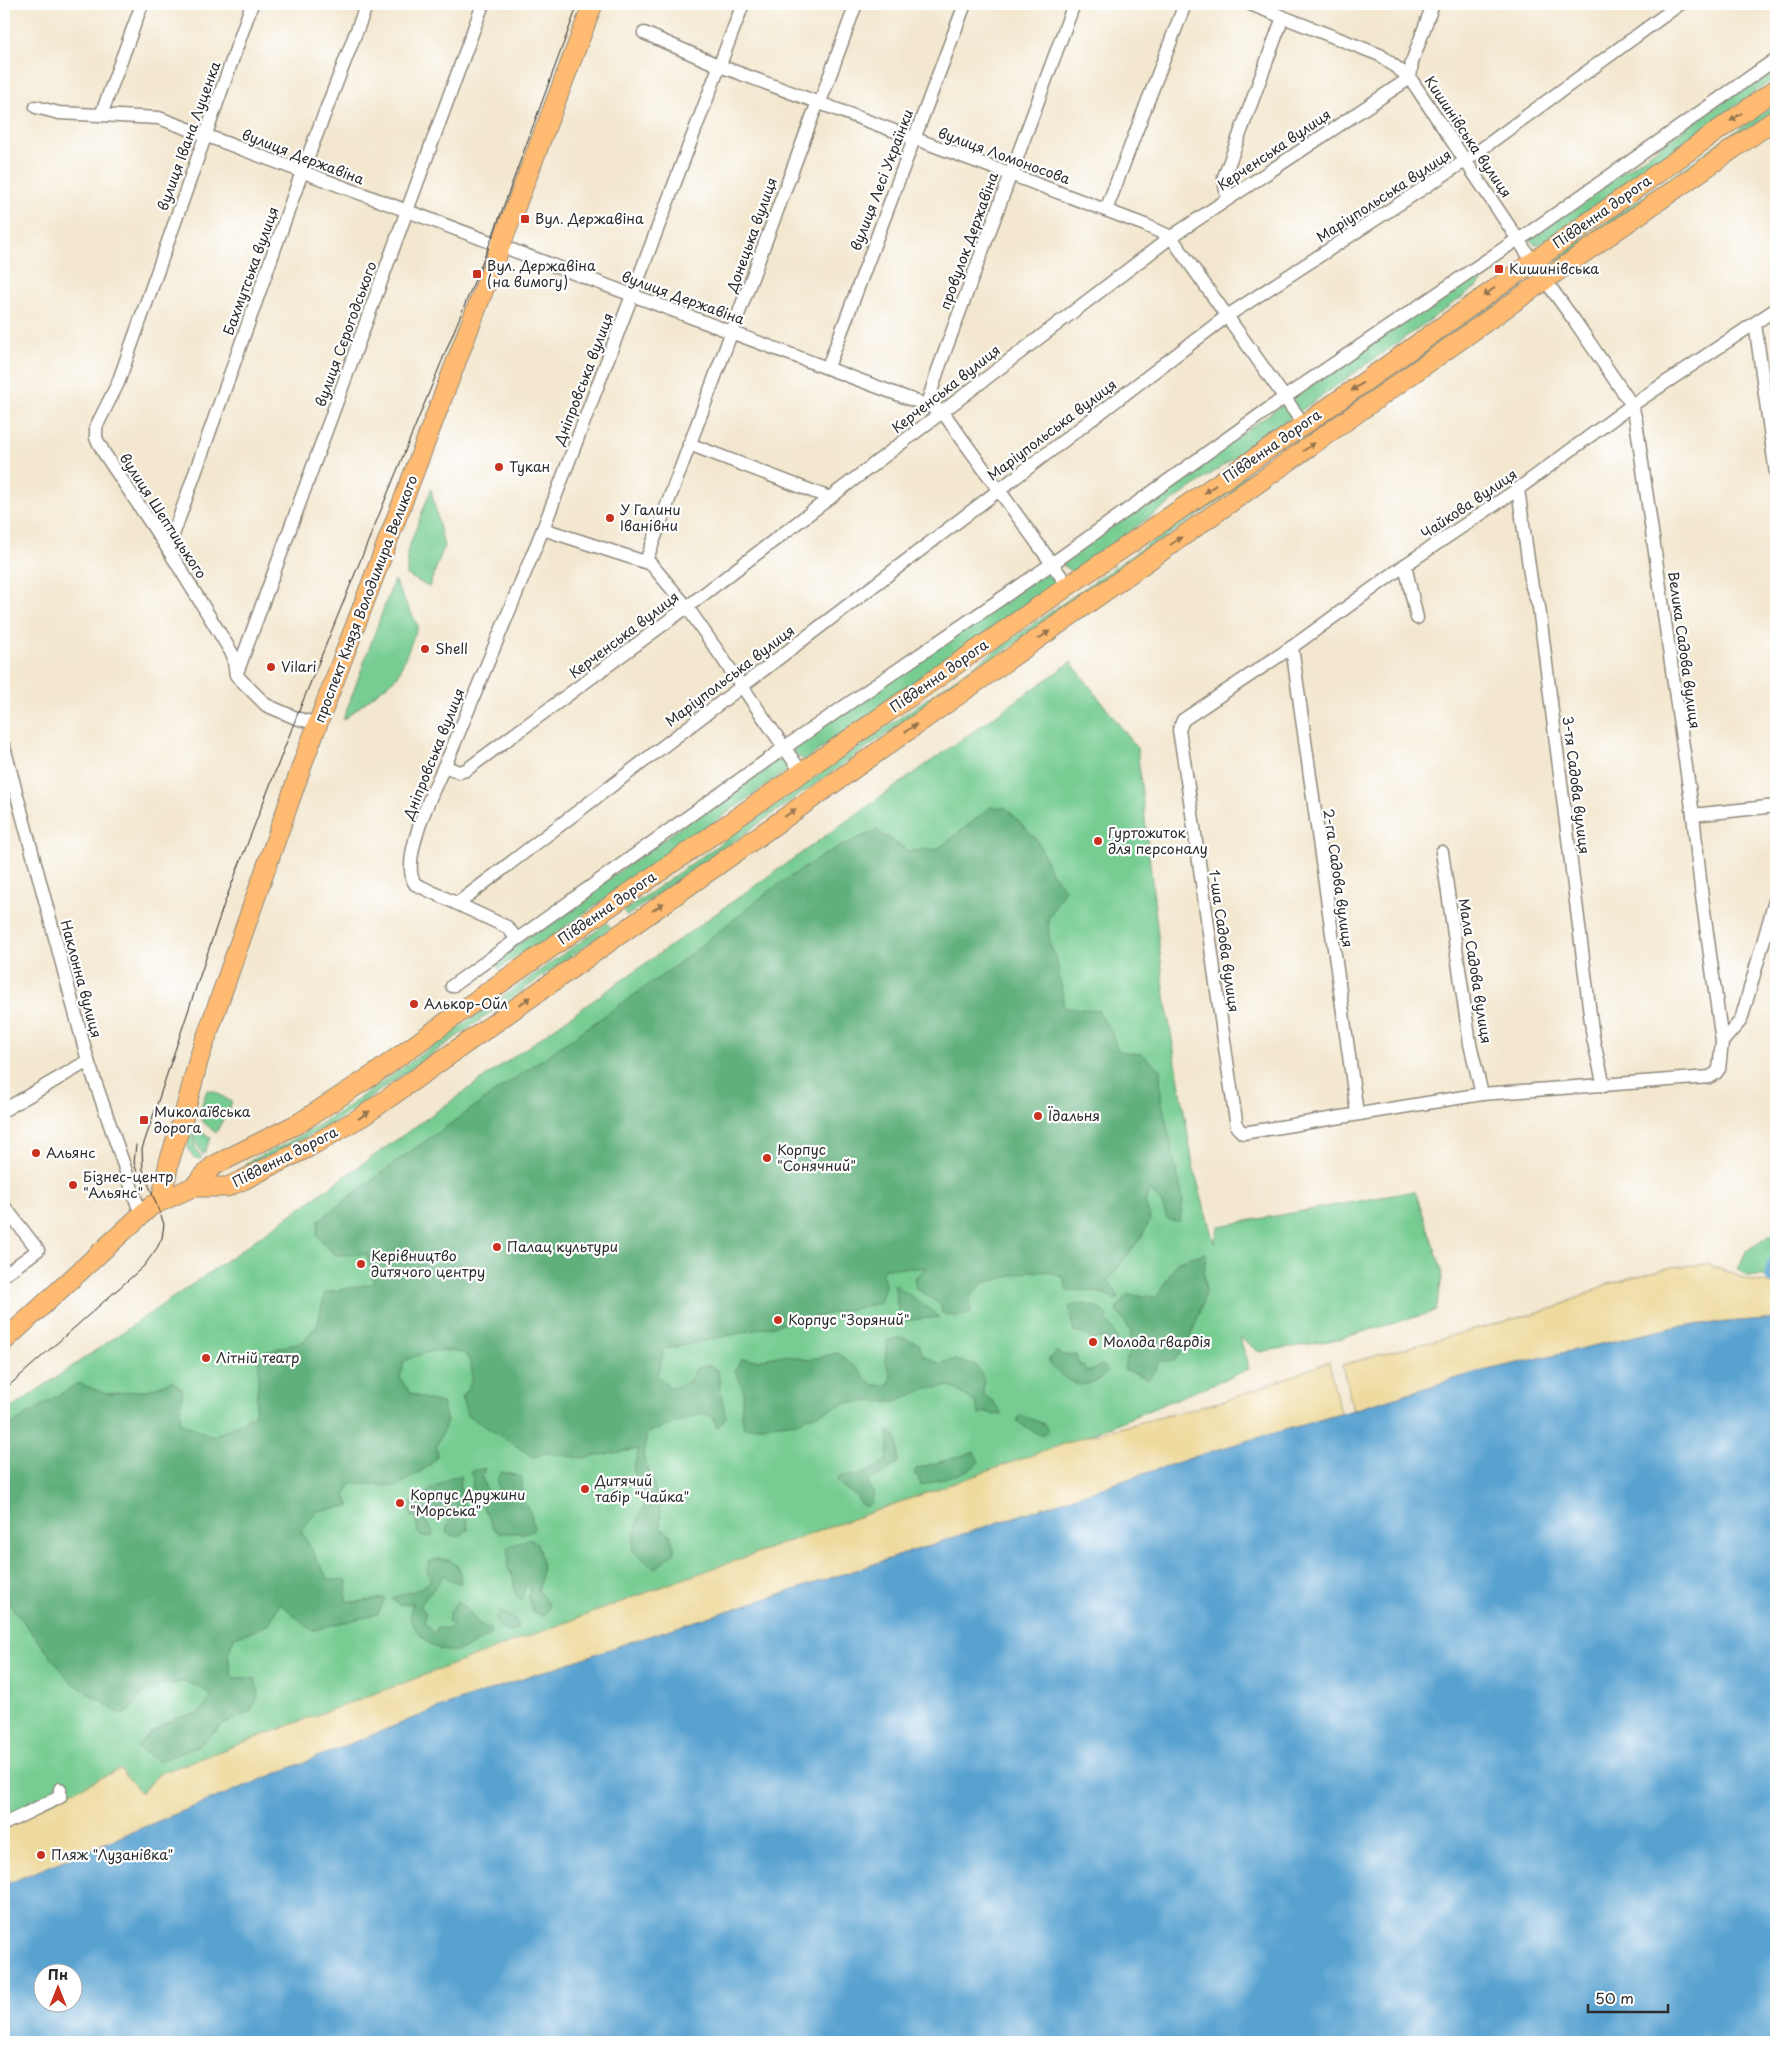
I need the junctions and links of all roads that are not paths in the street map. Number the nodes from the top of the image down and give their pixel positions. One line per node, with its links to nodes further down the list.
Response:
1 (142, 4): 22 (street)
2 (252, 4): 24 (street, вулиця Івана Луценка)
3 (368, 4): 27 (street, Бахмутська вулиця)
4 (483, 4): 31 (street, вулиця Сєрогодського)
5 (593, 4): 34 (main road, проспект Князя Володимира Великого)
6 (743, 4): 17 (street, Дніпровська вулиця)
7 (856, 4): 20 (street, Донецька вулиця)
8 (965, 4): 25 (street, вулиця Лесі Українки)
9 (1074, 4): 28 (street, провулок Державіна)
10 (1185, 4): 30 (street)
11 (1250, 4): 14 (street, Кишинівська вулиця)
12 (1434, 4): 18 (street)
13 (1680, 4): 26 (street, Маріупольська вулиця)
14 (1283, 17): 18 (street, Кишинівська вулиця); 29 (street)
15 (644, 33): 17 (street, вулиця Ломоносова)
16 (1776, 59): 33 (street)
17 (720, 66): 20 (street, вулиця Ломоносова); 38 (street, Дніпровська вулиця)
18 (1410, 78): 26 (street, Кишинівська вулиця); 29 (street, Керченська вулиця)
19 (1776, 89): 35 (main road, Південна дорога, one-way to 35)
20 (819, 102): 25 (street, вулиця Ломоносова); 42 (street, Донецька вулиця)
21 (36, 107): 22 (street, вулиця Державіна)
22 (101, 115): 24 (street, вулиця Державіна)
23 (1776, 119): 37 (main road, Південна дорога)
24 (205, 136): 27 (street, вулиця Державіна); 36 (street, вулиця Івана Луценка)
25 (914, 139): 28 (street, вулиця Ломоносова); 43 (street, вулиця Лесі Українки)
26 (1465, 161): 33 (street, Кишинівська вулиця); 40 (street, Маріупольська вулиця)
27 (302, 172): 31 (street, вулиця Державіна); 55 (street, Бахмутська вулиця)
28 (1010, 174): 30 (street, вулиця Ломоносова); 45 (street, провулок Державіна)
29 (1227, 199): 32 (street, Керченська вулиця)
30 (1106, 210): 32 (street, вулиця Ломоносова)
31 (406, 212): 34 (street, вулиця Державіна); 63 (street, вулиця Сєрогодського)
32 (1171, 237): 40 (street); 47 (street, Керченська вулиця)
33 (1518, 239): 35 (street, Кишинівська вулиця); 44 (street)
34 (500, 247): 38 (street, вулиця Державіна); 65 (main road, проспект Князя Володимира Великого)
35 (1532, 261): 37 (street, Велика Садова вулиця); 48 (main road, Південна дорога, one-way to 48)
36 (154, 279): 55 (street, вулиця Шептицького)
37 (1545, 280): 46 (street, Велика Садова вулиця); 77 (main road, Південна дорога, one-way to 37)
38 (632, 296): 42 (street, вулиця Державіна); 54 (street, Дніпровська вулиця)
39 (1776, 308): 41 (street, Чайкова вулиця)
40 (1227, 316): 44 (street); 51 (street, Маріупольська вулиця)
41 (1755, 324): 46 (street, Чайкова вулиця); 50 (street)
42 (732, 332): 43 (street, вулиця Державіна); 49 (street, Донецька вулиця)
43 (828, 367): 45 (street, вулиця Державіна)
44 (1285, 397): 48 (street); 57 (street)
45 (927, 404): 47 (street, вулиця Державіна)
46 (1632, 405): 52 (street, Чайкова вулиця); 72 (street, Велика Садова вулиця)
47 (942, 411): 51 (street, вулиця Державіна); 53 (street, Керченська вулиця)
48 (1304, 425): 59 (main road, Південна дорога, one-way to 59)
49 (689, 444): 53 (street); 56 (street, Донецька вулиця)
50 (1776, 474)
51 (1000, 489): 57 (street, вулиця Державіна); 64 (street, Маріупольська вулиця)
52 (1518, 489): 58 (street, Чайкова вулиця); 82 (street, 3-тя Садова вулиця)
53 (830, 498): 60 (street, Керченська вулиця)
54 (543, 529): 56 (street); 69 (street, Дніпровська вулиця)
55 (168, 549): 63 (street, вулиця Шептицького)
56 (646, 561): 60 (street)
57 (1053, 563): 59 (street, вулиця Державіна); 68 (street)
58 (1405, 565): 61 (street); 62 (street, Чайкова вулиця)
59 (1068, 586): 70 (main road, Південна дорога)
60 (687, 607): 64 (street); 69 (street, Керченська вулиця)
61 (1417, 618)
62 (1292, 647): 66 (street, Чайкова вулиця); 85 (street, 2-га Садова вулиця)
63 (236, 675): 65 (street)
64 (742, 686): 68 (street); 75 (street, Маріупольська вулиця)
65 (318, 724): 87 (main road, проспект Князя Володимира Великого)
66 (1180, 725): 85 (street, 1-ша Садова вулиця)
67 (4, 747): 81 (street, Наклонна вулиця)
68 (784, 748): 70 (street); 78 (street)
69 (444, 766): 75 (street, Дніпровська вулиця)
70 (802, 773): 76 (main road, Південна дорога)
71 (1776, 806): 72 (street)
72 (1693, 815): 80 (street, Велика Садова вулиця)
73 (1442, 852): 83 (street, Мала Садова вулиця)
74 (1776, 897): 80 (street)
75 (458, 903): 78 (street)
76 (606, 909): 77 (main road); 86 (main road, Південна дорога)
77 (622, 933): 86 (main road, Південна дорога, one-way to 77)
78 (517, 939): 79 (street)
79 (452, 986)
80 (1722, 1042): 82 (street, Велика Садова вулиця)
81 (88, 1061): 84 (street); 89 (street, Наклонна вулиця)
82 (1604, 1086): 83 (street)
83 (1482, 1094): 85 (street)
84 (4, 1110)
85 (1358, 1113)
86 (193, 1187): 87 (main road)
87 (161, 1201): 89 (main road)
88 (4, 1206): 90 (street)
89 (141, 1215): 91 (main road)
90 (4, 1275)
91 (4, 1341)
92 (60, 1790): 93 (street)
93 (4, 1824)

